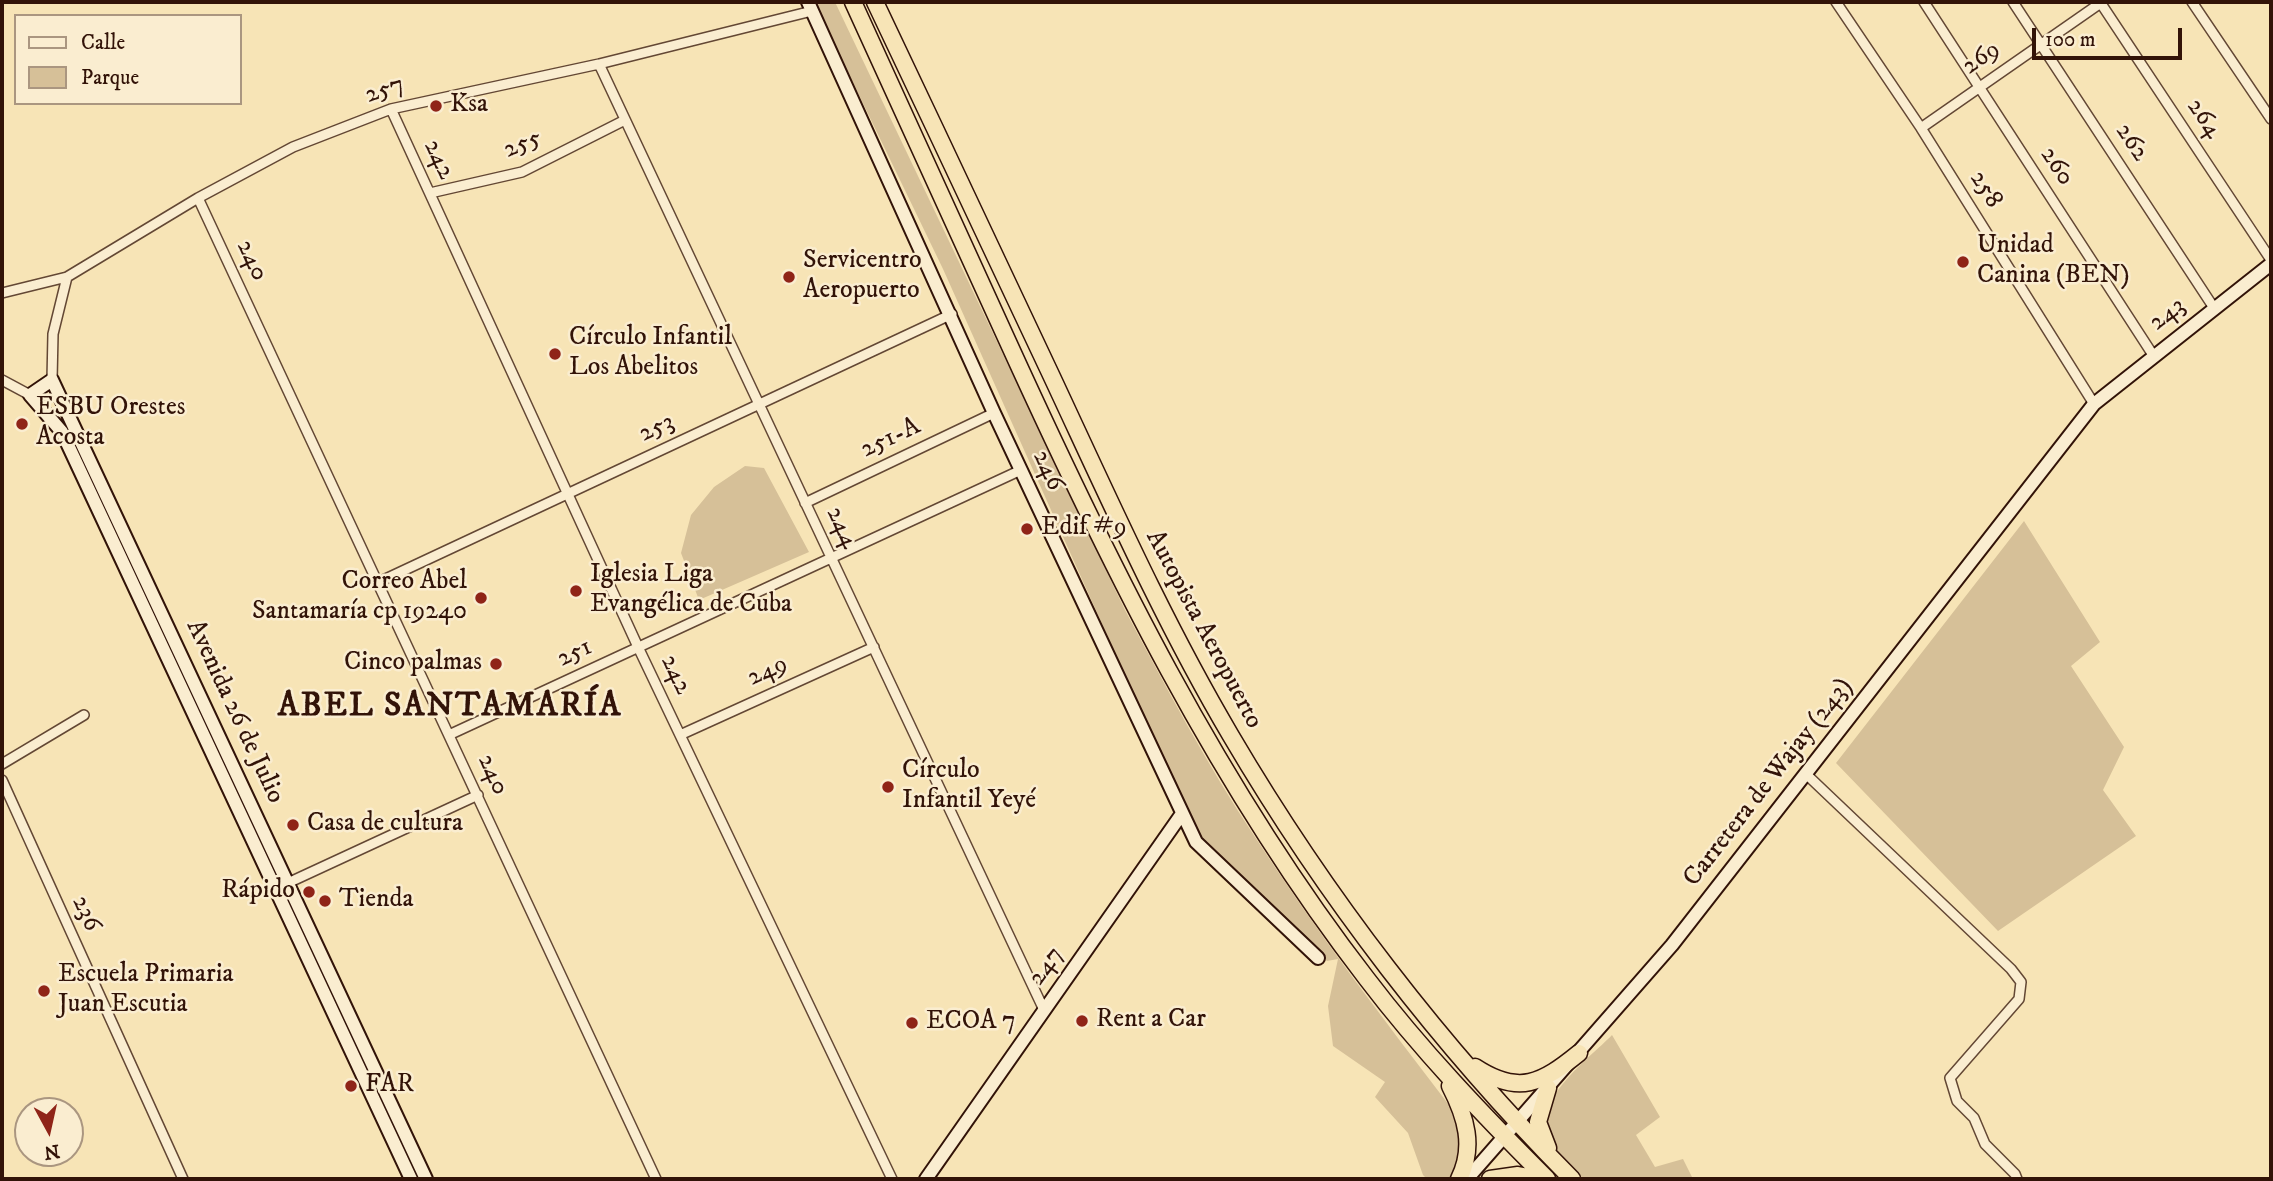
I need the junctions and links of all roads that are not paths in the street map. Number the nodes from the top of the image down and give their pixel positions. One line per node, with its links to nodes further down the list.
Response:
1 (853, 2): 51 (highway, Autopista Aeropuerto)
2 (875, 2): 50 (highway, Autopista Aeropuerto)
3 (1836, 2): 15 (street, 258)
4 (1924, 2): 11 (street, 260)
5 (2013, 2): 9 (street, 262)
6 (2101, 2): 9 (street, 269); 18 (street, 264)
7 (2192, 2): 13 (street)
8 (810, 6): 10 (street, 257); 22 (street, 246)
9 (2041, 44): 11 (street, 269); 21 (street, 262)
10 (599, 64): 12 (street, 257); 14 (street, 244)
11 (1979, 86): 15 (street, 269); 23 (street, 260)
12 (391, 109): 16 (street, 242); 17 (street, 257)
13 (2271, 119)
14 (625, 120): 16 (street, 255); 27 (street, 244)
15 (1921, 128): 28 (street, 258)
16 (430, 193): 31 (street, 242)
17 (198, 198): 19 (street, 257); 34 (street, 240)
18 (2271, 262): 21 (street, 243)
19 (66, 277): 20 (street, 257); 25 (street, Avenida 26 de Julio)
20 (2, 293)
21 (2214, 308): 23 (street, 243)
22 (952, 314): 27 (street, 253); 29 (street, 246)
23 (2153, 355): 28 (street, 243)
24 (2, 380): 26 (street, Avenida 26 de Julio)
25 (52, 380): 26 (street); 37 (street, Avenida 26 de Julio)
26 (30, 395): 37 (street, Avenida 26 de Julio)
27 (759, 404): 31 (street, 253); 32 (street, 244)
28 (2094, 404): 42 (street, Carretera de Wajay (243))
29 (995, 413): 30 (street, 246); 32 (street, 251-A)
30 (1021, 470): 33 (street, 251); 45 (street, 246)
31 (568, 494): 34 (street, 253); 35 (street, 242)
32 (806, 503): 33 (street, 244)
33 (831, 558): 35 (street, 251); 36 (street, 244)
34 (379, 582): 39 (street, 240)
35 (638, 647): 39 (street, 251); 40 (street, 242)
36 (874, 648): 40 (street, 249); 48 (street, 244)
37 (181, 670): 46 (street, Avenida 26 de Julio)
38 (84, 715): 41 (street)
39 (451, 734): 44 (street, 240)
40 (680, 735): 60 (street, 242)
41 (2, 764)
42 (1806, 774): 49 (street, Carretera de Wajay (243)); 68 (street)
43 (2, 780): 56 (street, 236)
44 (478, 795): 46 (street); 59 (street, 240)
45 (1181, 815): 47 (street, 246); 48 (street, 247)
46 (283, 885): 57 (street, Avenida 26 de Julio); 58 (street, Avenida 26 de Julio)
47 (1318, 958)
48 (1044, 1010): 61 (street, 247)
49 (1578, 1053): 50 (highway); 52 (street, Carretera de Wajay (243))
50 (1463, 1059): 53 (highway, Autopista Aeropuerto)
51 (1441, 1068): 54 (highway, Autopista Aeropuerto); 62 (highway)
52 (1548, 1088): 53 (street, Carretera de Wajay (243)); 55 (highway)
53 (1517, 1121): 54 (street, Carretera de Wajay (243)); 55 (highway, Autopista Aeropuerto)
54 (1504, 1137): 63 (street, Carretera de Wajay (243)); 66 (highway, Autopista Aeropuerto)
55 (1558, 1165): 67 (highway, Autopista Aeropuerto)
56 (183, 1179)
57 (411, 1179)
58 (426, 1179)
59 (656, 1179)
60 (892, 1179)
61 (926, 1179)
62 (1459, 1179)
63 (1467, 1179)
64 (1490, 1179): 65 (highway)
65 (1539, 1179)
66 (1547, 1179)
67 (1573, 1179)
68 (2017, 1179)

